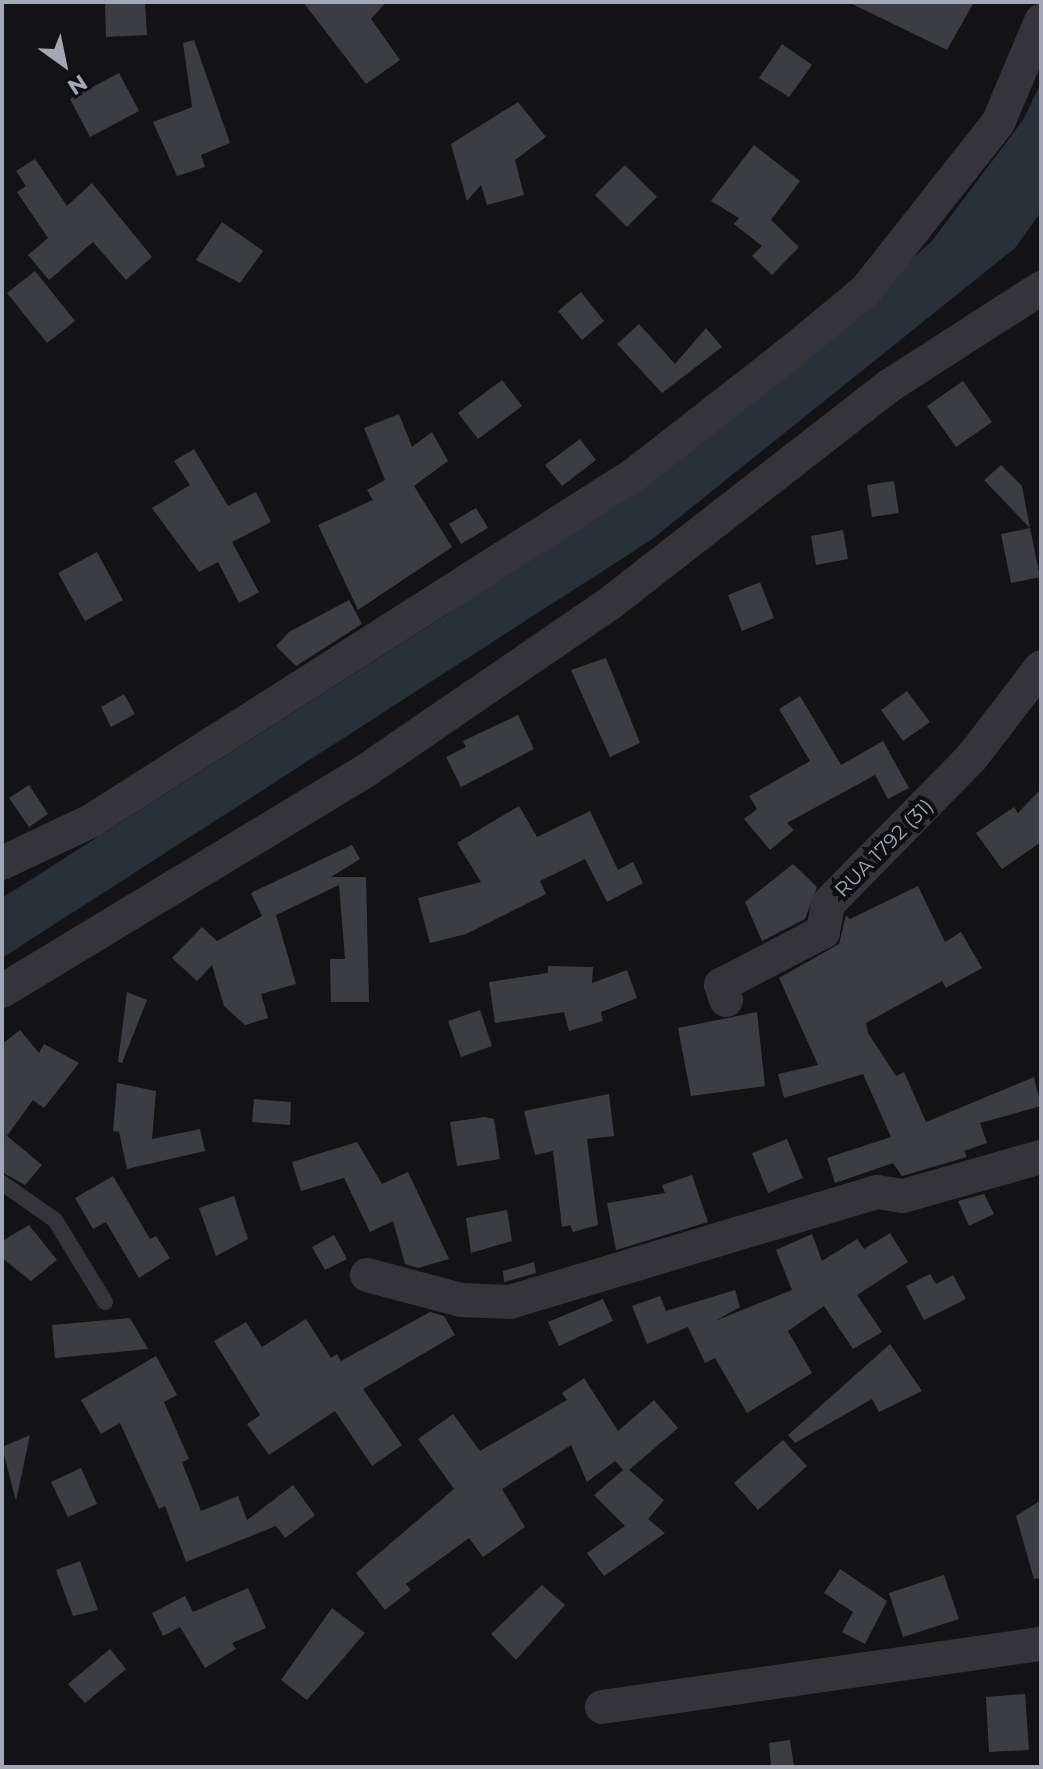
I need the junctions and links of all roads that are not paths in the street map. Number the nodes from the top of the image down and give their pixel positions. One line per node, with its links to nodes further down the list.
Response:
1 (1041, 21): 4 (street)
2 (1041, 288): 5 (street)
3 (1041, 667): 6 (street, RUA 1792 (31))
4 (2, 863)
5 (2, 991)
6 (726, 1000)
7 (1041, 1157): 9 (street)
8 (2, 1183): 10 (lane)
9 (367, 1275)
10 (105, 1302)
11 (1041, 1644): 12 (street)
12 (602, 1707)

